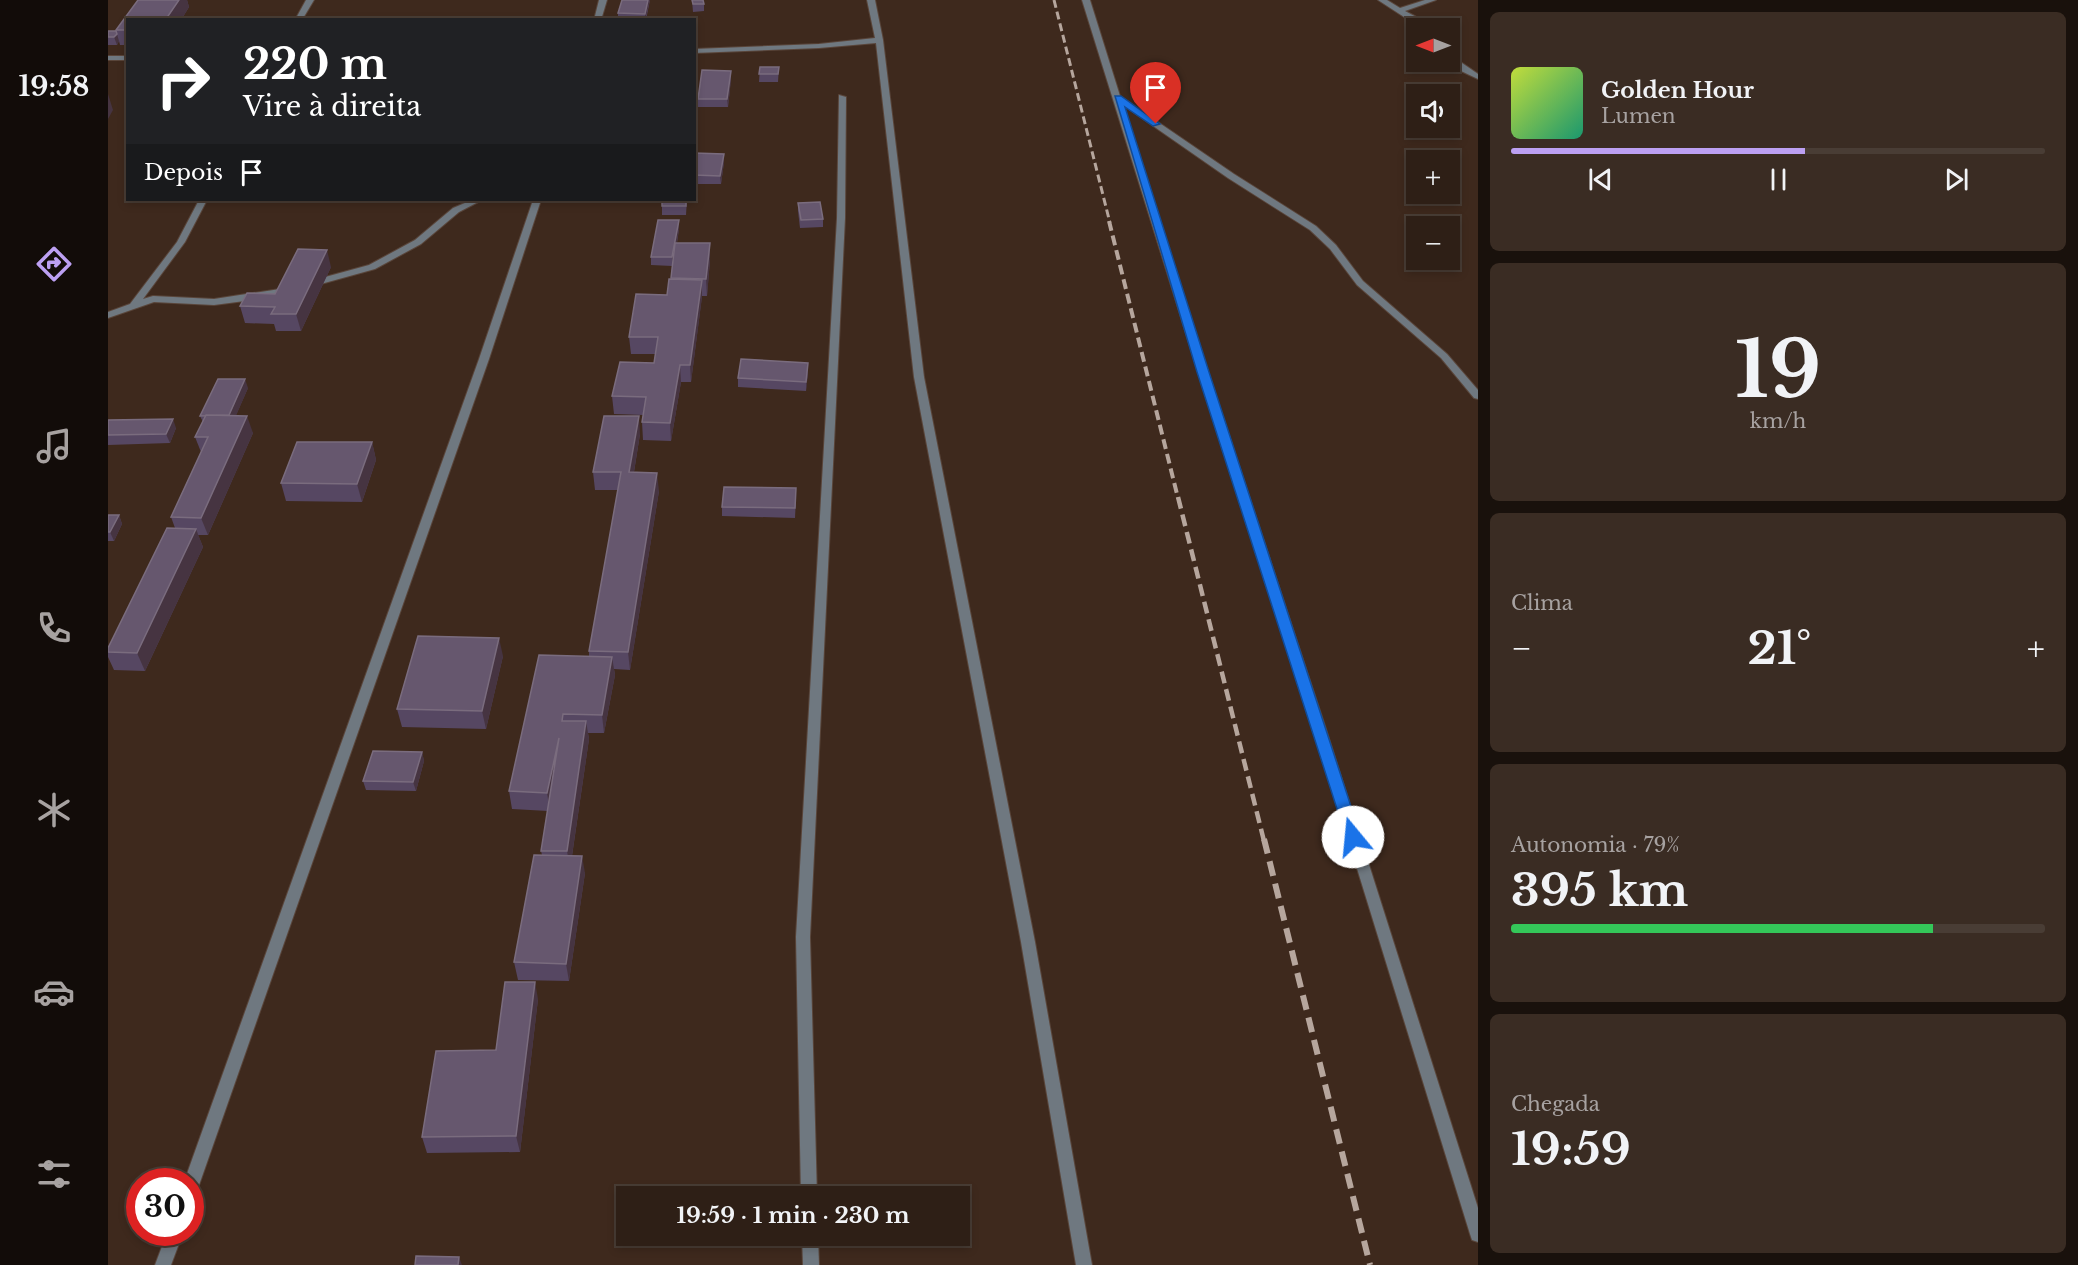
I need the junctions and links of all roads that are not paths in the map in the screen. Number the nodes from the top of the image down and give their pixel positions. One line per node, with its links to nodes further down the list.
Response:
1 (310, 0): 8 (street)
2 (603, 0): 9 (street)
3 (872, 0): 11 (street)
4 (1086, 0): 18 (street)
5 (1382, 0): 7 (street)
6 (1432, 0): 7 (street)
7 (1401, 10): 10 (street)
8 (299, 18)
9 (598, 18)
10 (1412, 18)
11 (879, 40): 12 (street); 32 (street)
12 (696, 51)
13 (108, 58): 14 (street)
14 (126, 58)
15 (1460, 66): 16 (street)
16 (1478, 76)
17 (842, 97): 26 (street)
18 (1118, 98): 24 (street); 27 (street)
19 (202, 201): 22 (street)
20 (476, 201): 22 (street)
21 (537, 201): 25 (street)
22 (135, 304): 23 (street)
23 (108, 315)
24 (1478, 396)
25 (197, 1168)
26 (809, 1186)
27 (1478, 1234)
28 (170, 1246): 30 (street)
29 (810, 1246): 31 (street)
30 (163, 1265)
31 (811, 1265)
32 (1084, 1265)

